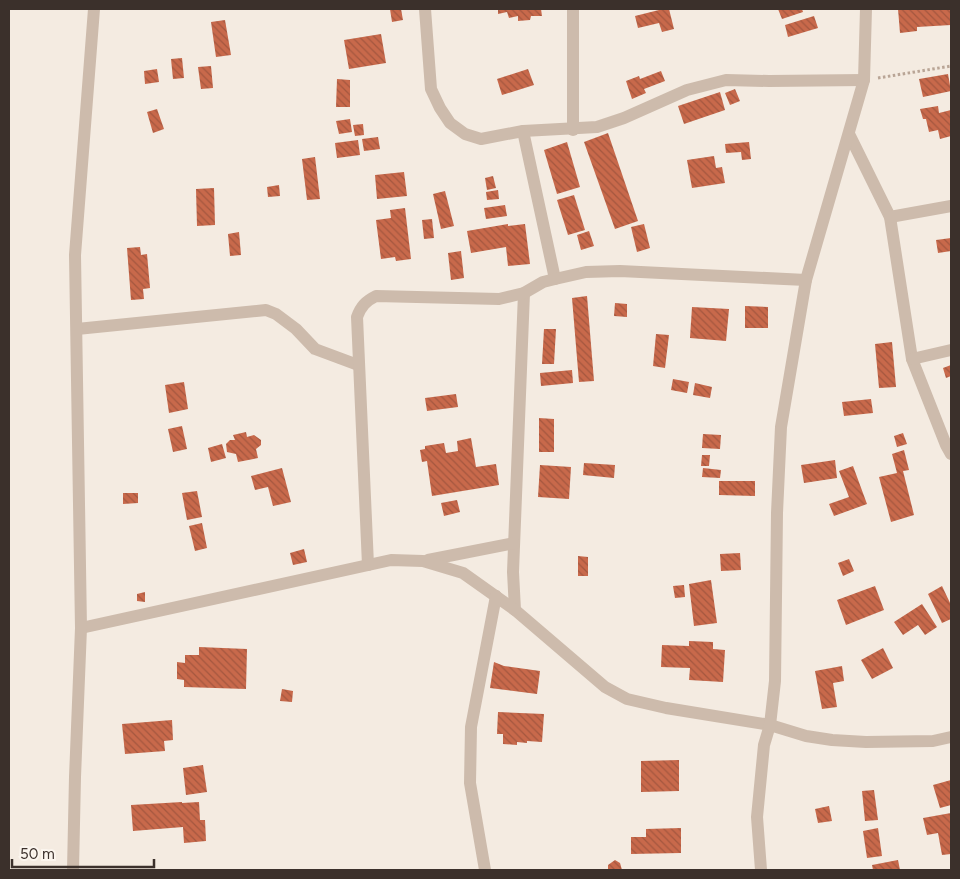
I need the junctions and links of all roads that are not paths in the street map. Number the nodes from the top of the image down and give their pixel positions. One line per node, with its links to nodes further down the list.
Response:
1 (94, 9): 14 (street)
2 (425, 9): 7 (street)
3 (573, 9): 6 (street)
4 (866, 9): 5 (street)
5 (864, 80): 6 (street); 8 (street)
6 (573, 130): 7 (street)
7 (523, 131): 11 (street)
8 (849, 134): 10 (street); 12 (street)
9 (951, 206): 10 (street)
10 (890, 217): 16 (street)
11 (555, 279): 12 (street); 13 (street)
12 (806, 280): 25 (street)
13 (524, 293): 17 (street); 19 (street)
14 (77, 329): 17 (street); 24 (street)
15 (951, 350): 16 (street)
16 (912, 359): 18 (street)
17 (358, 365): 21 (street)
18 (951, 454)
19 (514, 543): 20 (street); 23 (street)
20 (423, 561): 21 (street); 22 (street)
21 (368, 565): 24 (street)
22 (496, 596): 23 (street); 28 (street)
23 (515, 610): 25 (street)
24 (81, 628): 27 (street)
25 (770, 725): 26 (street); 29 (street)
26 (951, 737)
27 (73, 870)
28 (485, 870)
29 (761, 870)

